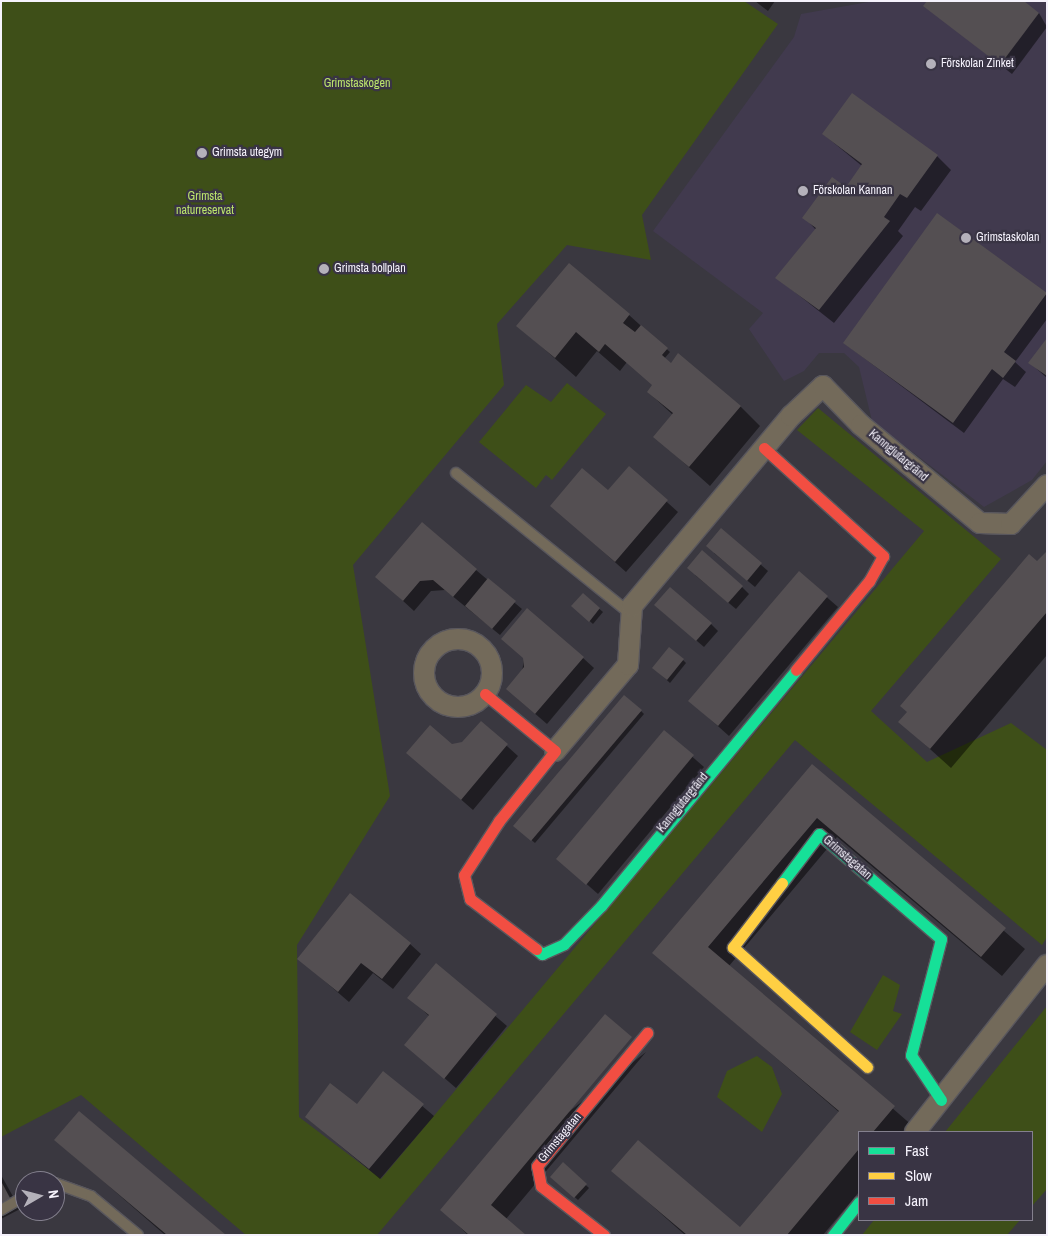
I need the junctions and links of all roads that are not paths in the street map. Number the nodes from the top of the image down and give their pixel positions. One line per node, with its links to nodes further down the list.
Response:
1 (764, 448): 3 (street, Kanngjutargränd); 4 (street, Kanngjutargränd); 6 (street, Kanngjutargränd)
2 (456, 474): 4 (lane)
3 (1047, 485)
4 (631, 614): 6 (street, Kanngjutargränd)
5 (485, 694): 6 (street)
6 (555, 751)
7 (1047, 965): 10 (street)
8 (647, 1033): 17 (street, Grimstagatan)
9 (867, 1067): 10 (street, Grimstagatan)
10 (941, 1100): 11 (street)
11 (916, 1131)
12 (65, 1187): 16 (lane)
13 (15, 1202): 15 (lane)
14 (858, 1203): 18 (street)
15 (1, 1210)
16 (138, 1235)
17 (604, 1235)
18 (833, 1235)

